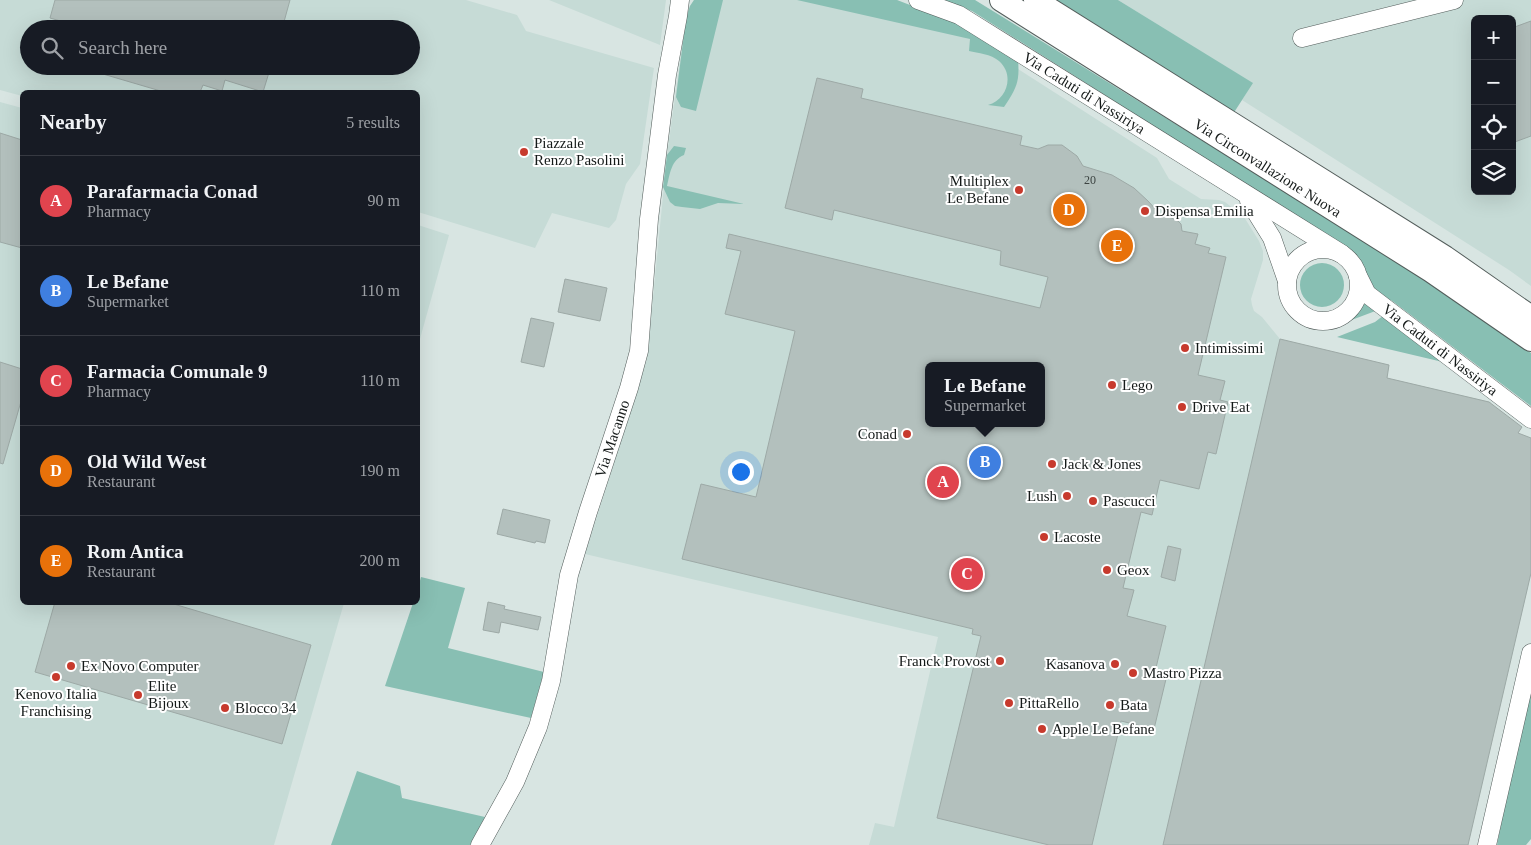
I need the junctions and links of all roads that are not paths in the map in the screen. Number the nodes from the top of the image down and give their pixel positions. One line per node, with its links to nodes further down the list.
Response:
1 (918, 0): 7 (street, Via Caduti di Nassiriya)
2 (1001, 0): 12 (main road, Via Circonvallazione Nuova)
3 (1035, 0): 11 (main road, Via Circonvallazione Nuova)
4 (1454, 0): 6 (street)
5 (681, 5): 15 (street, Via Macanno)
6 (1302, 38)
7 (1245, 195): 8 (street, Via Caduti di Nassiriya); 10 (street, Via Caduti di Nassiriya)
8 (1342, 254): 9 (street, Via Caduti di Nassiriya); 10 (street)
9 (1358, 276): 10 (street, Via Caduti di Nassiriya); 13 (street, Via Caduti di Nassiriya)
10 (1287, 281)
11 (1531, 317)
12 (1531, 340)
13 (1531, 419)
14 (1531, 653): 16 (street)
15 (480, 845)
16 (1487, 845)

